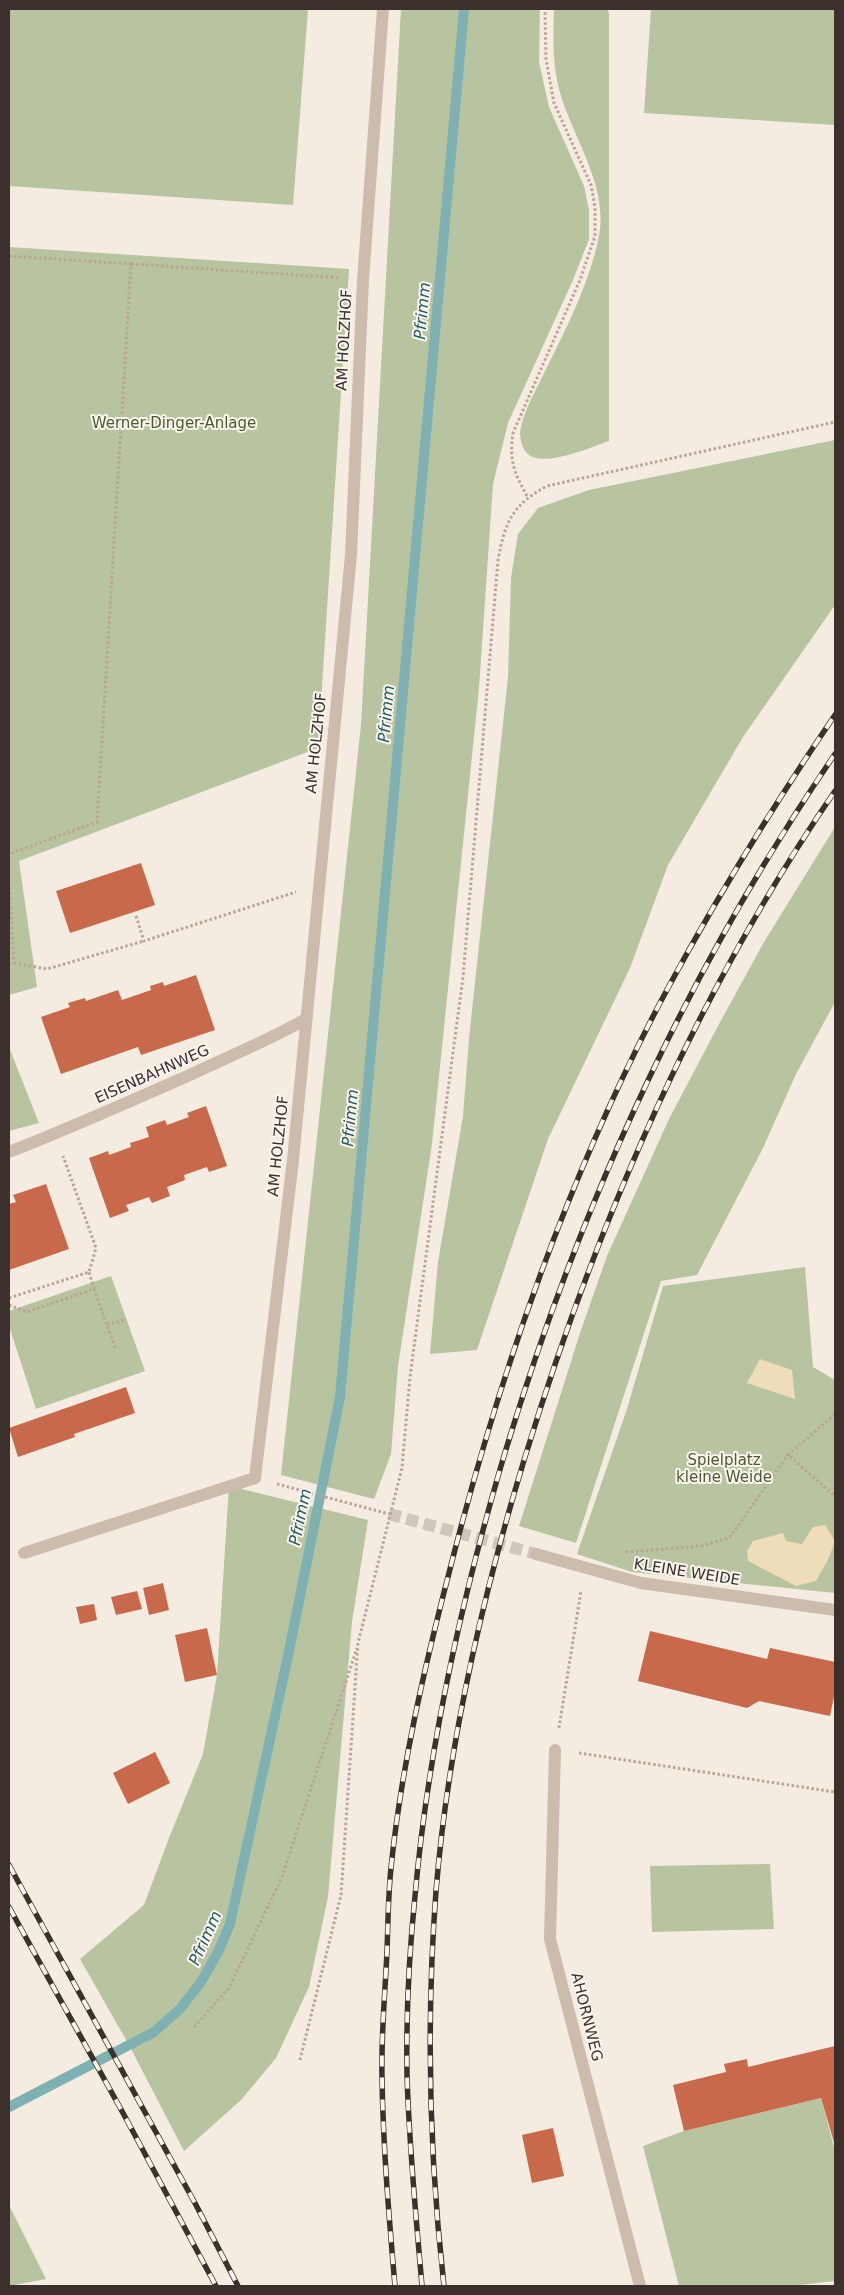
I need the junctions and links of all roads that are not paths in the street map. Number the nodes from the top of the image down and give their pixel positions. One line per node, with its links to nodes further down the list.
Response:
1 (383, 9): 2 (street, AM HOLZHOF)
2 (306, 1019): 3 (street, EISENBAHNWEG); 4 (street, AM HOLZHOF)
3 (9, 1152)
4 (24, 1553)
5 (536, 1554): 6 (street, KLEINE WEIDE)
6 (835, 1610)
7 (555, 1750): 8 (street, AHORNWEG)
8 (640, 2286)

